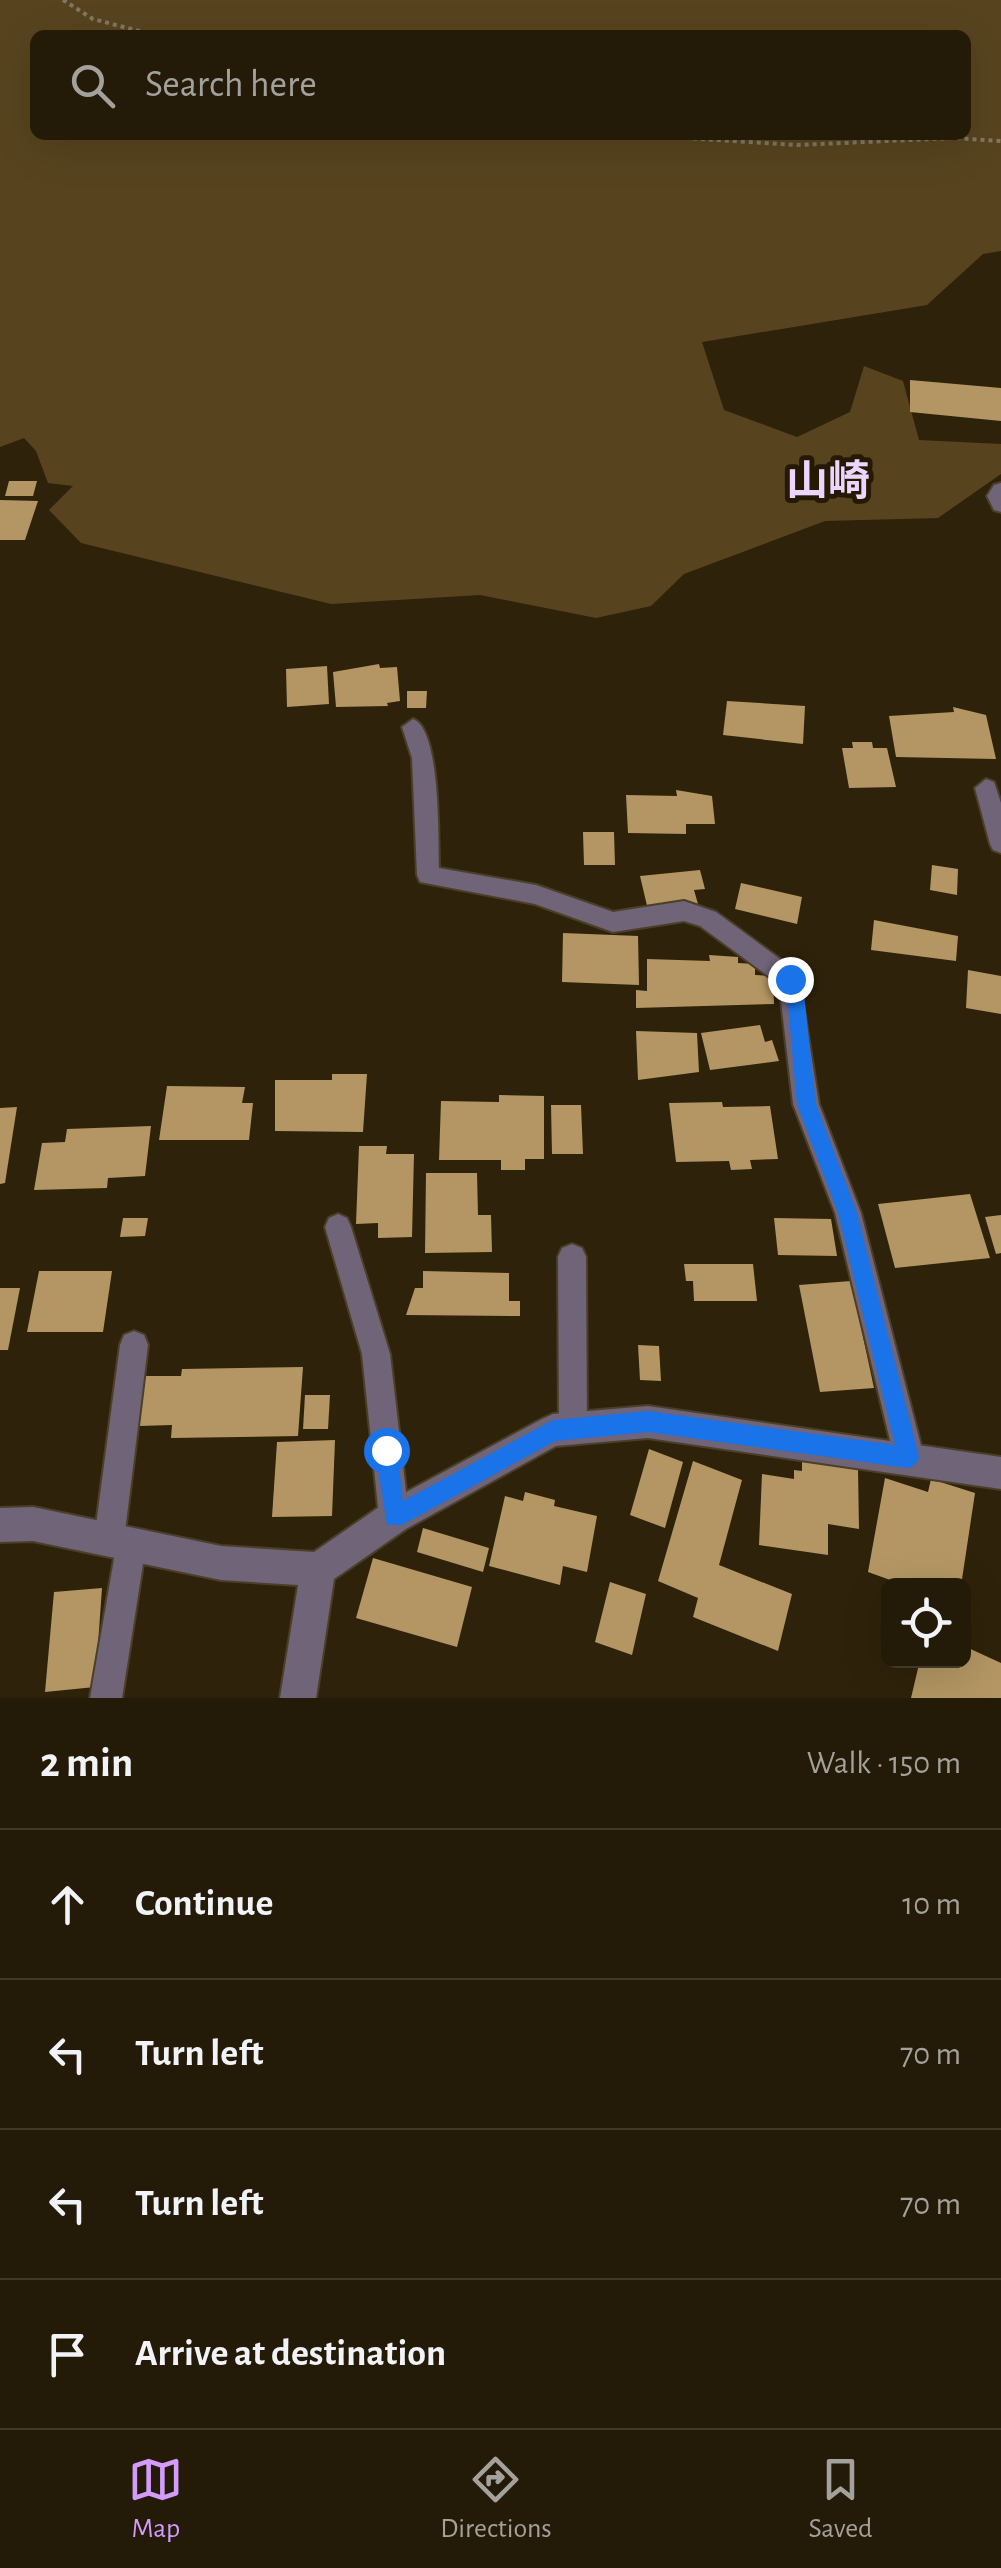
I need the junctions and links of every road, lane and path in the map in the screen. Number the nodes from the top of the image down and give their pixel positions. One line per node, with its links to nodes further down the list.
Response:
1 (63, 0): 2 (path)
2 (135, 30)
3 (971, 139): 6 (path)
4 (709, 140): 5 (path)
5 (915, 140)
6 (1001, 141)
7 (1001, 489): 8 (lane)
8 (1001, 506)
9 (413, 727): 16 (lane)
10 (986, 788): 11 (lane)
11 (1001, 844)
12 (338, 1226): 18 (lane)
13 (572, 1257): 15 (lane)
14 (134, 1344): 20 (lane)
15 (573, 1428): 16 (street); 18 (street)
16 (908, 1457): 17 (street)
17 (1001, 1473)
18 (394, 1518): 21 (street)
19 (0, 1525): 20 (street)
20 (120, 1542): 21 (street); 22 (lane)
21 (318, 1569): 23 (street)
22 (106, 1698)
23 (298, 1698)

